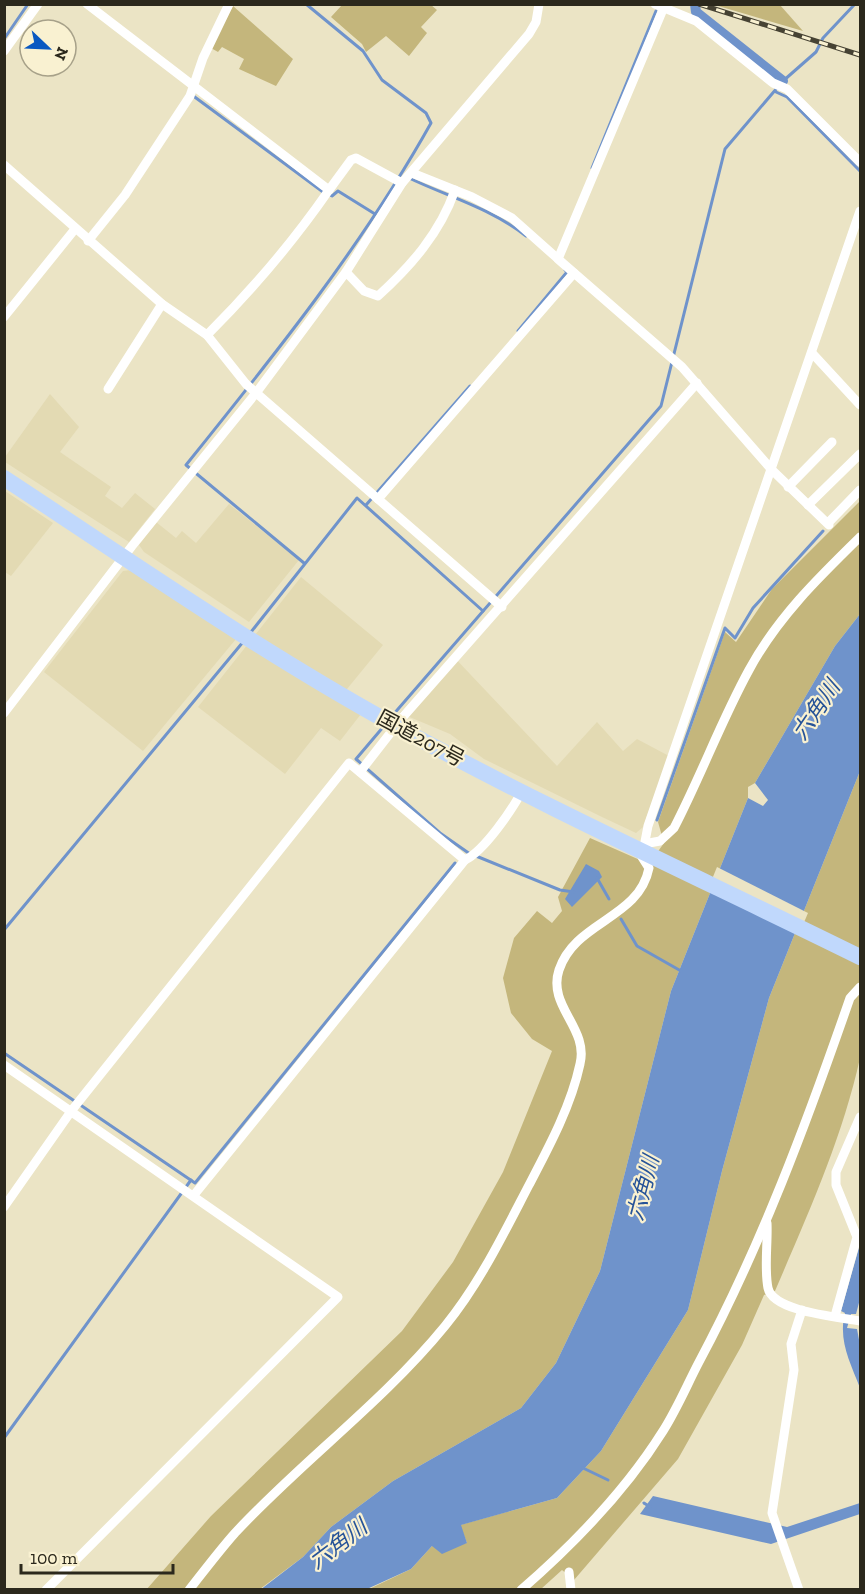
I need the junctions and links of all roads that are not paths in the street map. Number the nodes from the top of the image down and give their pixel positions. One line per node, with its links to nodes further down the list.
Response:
1 (38, 4): 6 (street)
2 (87, 4): 7 (street)
3 (229, 4): 7 (street)
4 (539, 4): 10 (street)
5 (660, 6): 8 (street); 18 (street)
6 (4, 51)
7 (190, 88): 11 (street); 15 (street)
8 (861, 162)
9 (4, 165): 14 (street)
10 (404, 178): 11 (street); 12 (street); 17 (street)
11 (327, 192): 21 (street)
12 (453, 194): 16 (street); 17 (street)
13 (861, 211): 22 (street)
14 (75, 229): 15 (street); 20 (street)
15 (88, 240): 19 (street)
16 (554, 255)
17 (346, 272): 24 (street)
18 (574, 273): 23 (street); 33 (street)
19 (162, 304): 21 (street); 25 (street)
20 (4, 318)
21 (207, 335): 24 (street)
22 (812, 353): 26 (street); 29 (street)
23 (697, 383): 29 (street); 37 (street)
24 (252, 388): 33 (street); 36 (street)
25 (108, 389)
26 (861, 405)
27 (832, 442): 31 (street)
28 (861, 453): 34 (street)
29 (772, 470): 31 (street); 42 (street)
30 (4, 478): 36 (highway, 国道207号)
31 (788, 487): 34 (street)
32 (861, 490): 34 (street)
33 (376, 496): 37 (street)
34 (808, 505)
35 (861, 537): 42 (street)
36 (124, 557): 38 (street); 39 (highway, 国道207号)
37 (500, 606): 39 (street)
38 (4, 712)
39 (390, 722): 40 (street); 41 (highway, 国道207号)
40 (362, 767): 43 (street); 47 (street)
41 (522, 792): 42 (highway, 国道207号); 43 (street)
42 (644, 850): 44 (highway, 国道207号); 56 (street)
43 (470, 857): 49 (street)
44 (861, 957)
45 (861, 987): 51 (street)
46 (4, 1065): 47 (street)
47 (76, 1106): 49 (street); 50 (street)
48 (861, 1118): 53 (street)
49 (188, 1191): 55 (street)
50 (4, 1207)
51 (767, 1220): 52 (street); 57 (street)
52 (802, 1310): 53 (street); 59 (street)
53 (847, 1318)
54 (569, 1572): 58 (street)
55 (46, 1590)
56 (189, 1590)
57 (521, 1590)
58 (571, 1590)
59 (799, 1590)

